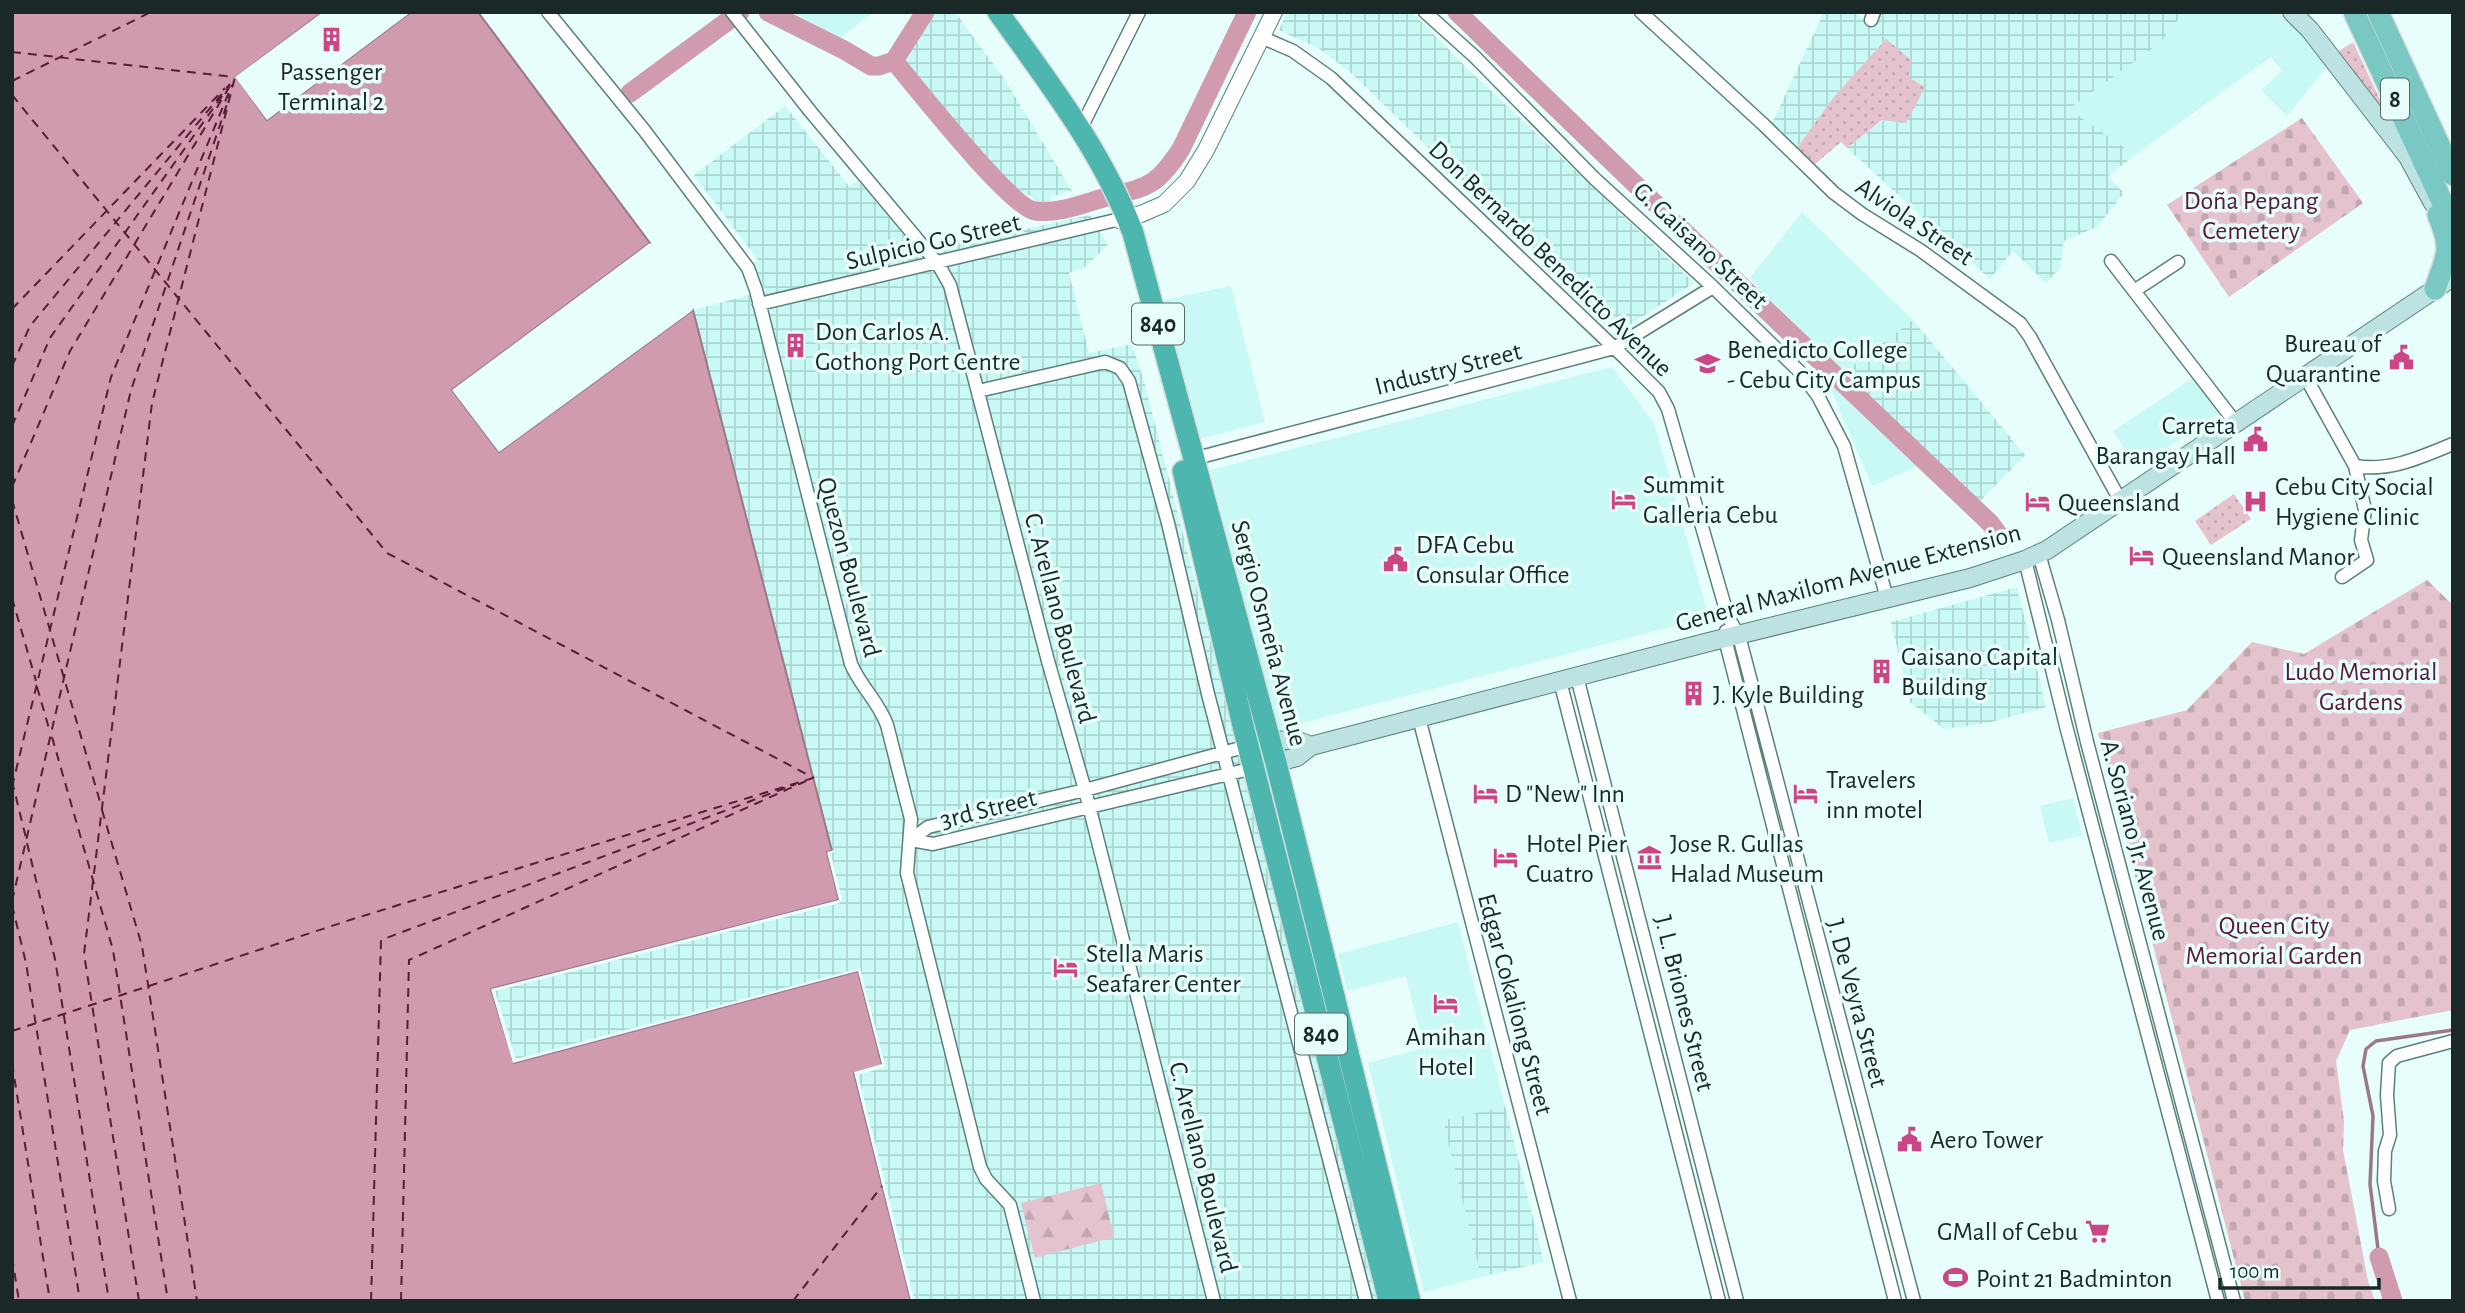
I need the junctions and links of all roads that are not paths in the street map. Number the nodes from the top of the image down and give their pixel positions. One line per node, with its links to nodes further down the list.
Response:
1 (548, 12): 26 (street, Quezon Boulevard)
2 (732, 12): 21 (street, C. Arellano Boulevard)
3 (982, 12): 17 (highway, Sergio Osmeña Avenue / 840)
4 (998, 12): 13 (highway, Sergio Osmeña Avenue / 840)
5 (1139, 12): 13 (street)
6 (1274, 12): 12 (street)
7 (1425, 12): 23 (street, G. Gaisano Street)
8 (1641, 12): 34 (street, Alviola Street)
9 (2292, 12): 16 (main road, 8)
10 (2354, 12): 16 (main road, 8)
11 (2378, 12): 14 (main road, 8)
12 (1261, 37): 17 (street); 27 (street, Don Bernardo Benedicto Avenue)
13 (1080, 130): 17 (highway, Sergio Osmeña Avenue / 840)
14 (2446, 142): 15 (main road, 8)
15 (2453, 175)
16 (2434, 195): 18 (main road, 8); 24 (main road)
17 (1115, 204): 21 (street, Sulpicio Go Street); 32 (highway, Sergio Osmeña Avenue / 840)
18 (2453, 225)
19 (2111, 261): 25 (street)
20 (2178, 262): 25 (street)
21 (938, 264): 26 (street, Sulpicio Go Street); 29 (street, C. Arellano Boulevard)
22 (2453, 277): 24 (main road, General Maxilom Avenue Extension)
23 (1713, 287): 27 (street, Industry Street); 37 (street, G. Gaisano Street)
24 (2435, 289): 28 (main road, General Maxilom Avenue Extension)
25 (2134, 291): 30 (street)
26 (759, 304): 50 (street, Quezon Boulevard)
27 (1614, 348): 32 (street, Industry Street); 38 (street, Don Bernardo Benedicto Avenue)
28 (2305, 376): 30 (main road, General Maxilom Avenue Extension); 33 (street)
29 (978, 391): 44 (street); 48 (street, C. Arellano Boulevard)
30 (2235, 422): 34 (main road, General Maxilom Avenue Extension)
31 (2453, 444): 33 (street)
32 (1188, 461): 41 (highway, Sergio Osmeña Avenue / 840); 42 (highway, Sergio Osmeña Avenue / 840)
33 (2355, 466): 36 (street)
34 (2120, 500): 35 (main road, General Maxilom Avenue Extension)
35 (2031, 557): 37 (main road, General Maxilom Avenue Extension); 69 (street, A. Soriano Jr. Avenue); 70 (street, A. Soriano Jr. Avenue)
36 (2342, 577)
37 (1887, 598): 38 (main road, General Maxilom Avenue Extension)
38 (1732, 637): 39 (main road, General Maxilom Avenue Extension); 52 (street, J. De Veyra Street); 54 (street, J. De Veyra Street)
39 (1568, 679): 40 (main road, General Maxilom Avenue Extension); 51 (street, J. L. Briones Street); 53 (street, J. L. Briones Street)
40 (1419, 718): 43 (main road, General Maxilom Avenue Extension); 64 (street, Edgar Cokaliong Street)
41 (1270, 741): 42 (main road, General Maxilom Avenue Extension); 43 (main road, General Maxilom Avenue Extension); 45 (highway, Sergio Osmeña Avenue / 840)
42 (1248, 746): 44 (street, 3rd Street); 46 (highway, Sergio Osmeña Avenue / 840)
43 (1311, 746): 45 (main road, General Maxilom Avenue Extension)
44 (1223, 753): 47 (street); 48 (street, 3rd Street)
45 (1276, 763): 46 (main road, General Maxilom Avenue Extension); 63 (highway, Sergio Osmeña Avenue / 840)
46 (1254, 768): 47 (street, 3rd Street); 62 (highway, Sergio Osmeña Avenue / 840)
47 (1228, 773): 49 (street, 3rd Street); 61 (street)
48 (1085, 790): 49 (street, C. Arellano Boulevard); 50 (street, 3rd Street)
49 (1089, 806): 50 (street, 3rd Street); 60 (street, C. Arellano Boulevard)
50 (911, 840): 59 (street, Quezon Boulevard)
51 (1637, 908): 53 (street); 56 (street, J. L. Briones Street)
52 (1810, 911): 54 (street); 68 (street, J. De Veyra Street)
53 (1621, 913): 57 (street, J. L. Briones Street)
54 (1795, 914): 67 (street, J. De Veyra Street)
55 (2453, 1041): 58 (street)
56 (1675, 1056): 57 (street); 66 (street, J. L. Briones Street)
57 (1658, 1060): 65 (street, J. L. Briones Street)
58 (2389, 1209)
59 (1034, 1301)
60 (1214, 1301)
61 (1366, 1301)
62 (1389, 1301)
63 (1410, 1301)
64 (1570, 1301)
65 (1719, 1301)
66 (1737, 1301)
67 (1895, 1301)
68 (1914, 1301)
69 (2218, 1301)
70 (2234, 1301)

